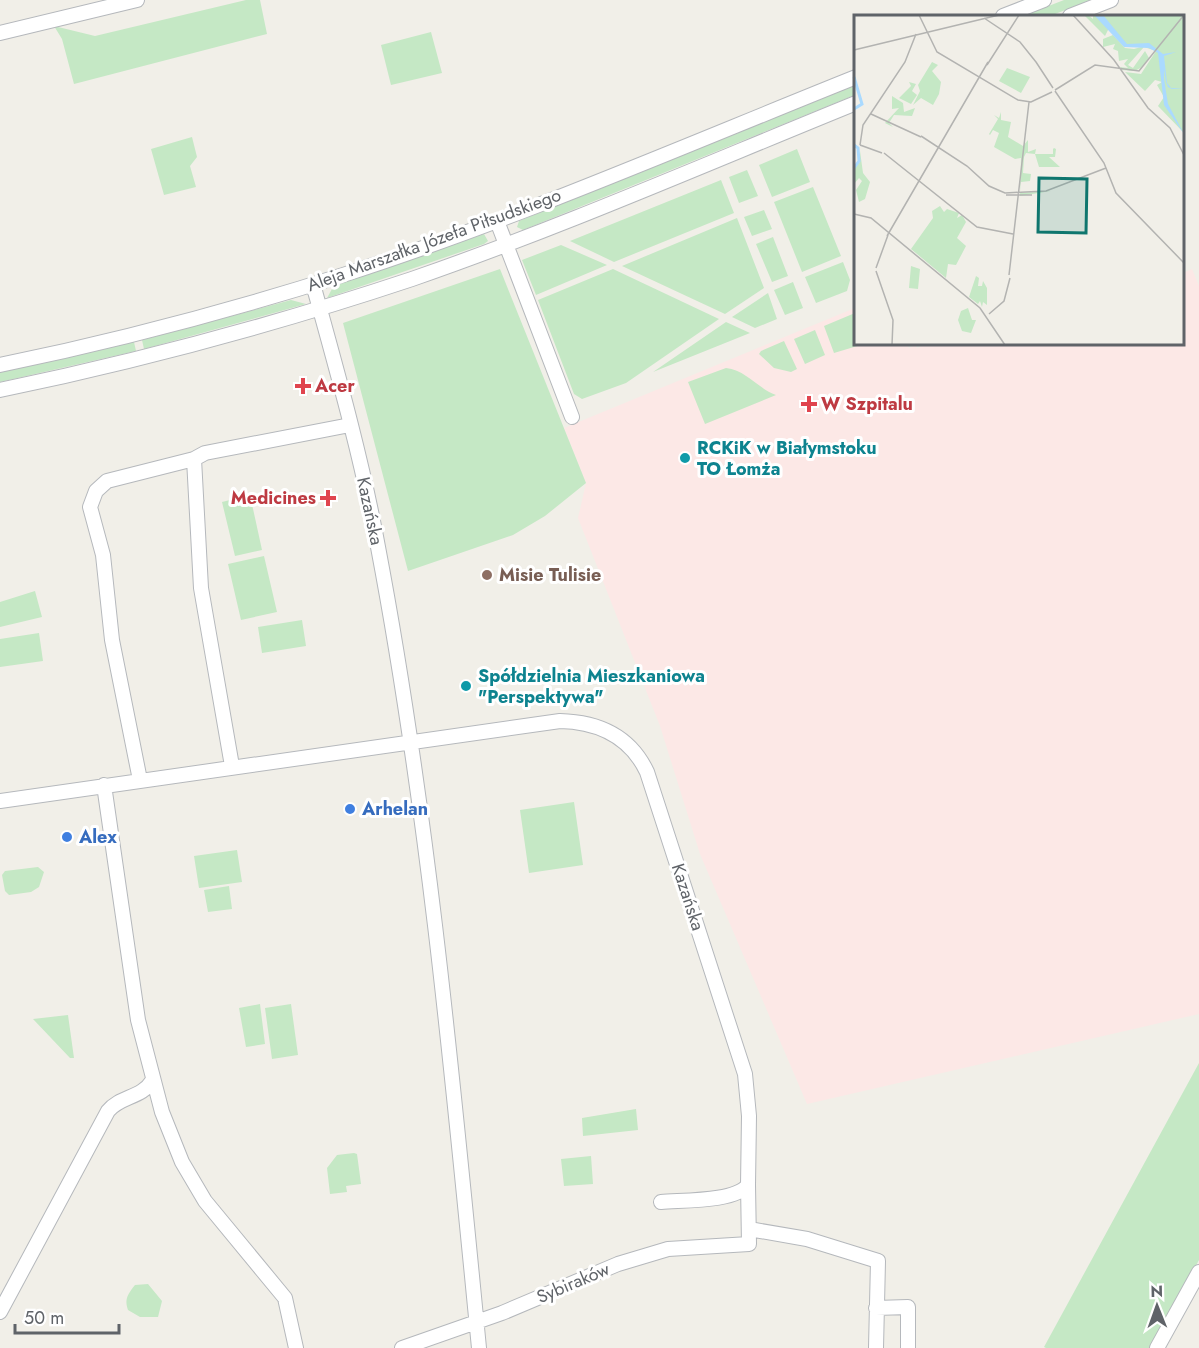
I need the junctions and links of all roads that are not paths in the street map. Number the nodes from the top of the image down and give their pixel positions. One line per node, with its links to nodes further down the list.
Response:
1 (137, 0): 6 (street)
2 (1044, 0): 4 (street)
3 (1111, 0): 5 (street)
4 (1006, 15)
5 (1073, 15)
6 (0, 33)
7 (854, 77): 9 (street, Aleja Marszałka Józefa Piłsudskiego)
8 (854, 103): 10 (street, Aleja Marszałka Józefa Piłsudskiego)
9 (497, 221): 10 (street); 11 (street, Aleja Marszałka Józefa Piłsudskiego)
10 (506, 244): 12 (street, Aleja Marszałka Józefa Piłsudskiego); 15 (street)
11 (313, 284): 12 (street, Kazańska); 13 (street, Aleja Marszałka Józefa Piłsudskiego)
12 (320, 308): 14 (street, Aleja Marszałka Józefa Piłsudskiego); 16 (street, Kazańska)
13 (0, 365)
14 (0, 390)
15 (572, 417)
16 (350, 425): 17 (street); 18 (street, Kazańska)
17 (194, 459): 19 (street); 20 (street)
18 (412, 742): 19 (street); 26 (street, Kazańska); 33 (street, Kazańska)
19 (232, 766): 20 (street)
20 (140, 780): 21 (street)
21 (104, 785): 22 (street); 23 (street)
22 (0, 801)
23 (152, 1081): 24 (street); 25 (street)
24 (137, 1095): 25 (street); 32 (street)
25 (159, 1101): 34 (street)
26 (748, 1185): 27 (street); 28 (street, Kazańska)
27 (661, 1202)
28 (749, 1229): 29 (street, Kazańska); 31 (street)
29 (749, 1244): 33 (street, Sybiraków)
30 (1199, 1272): 39 (street)
31 (876, 1308): 37 (street); 38 (street)
32 (0, 1312)
33 (477, 1322): 35 (street, Sybiraków); 36 (street, Kazańska)
34 (296, 1348)
35 (402, 1348)
36 (479, 1348)
37 (876, 1348)
38 (908, 1348)
39 (1157, 1348)

